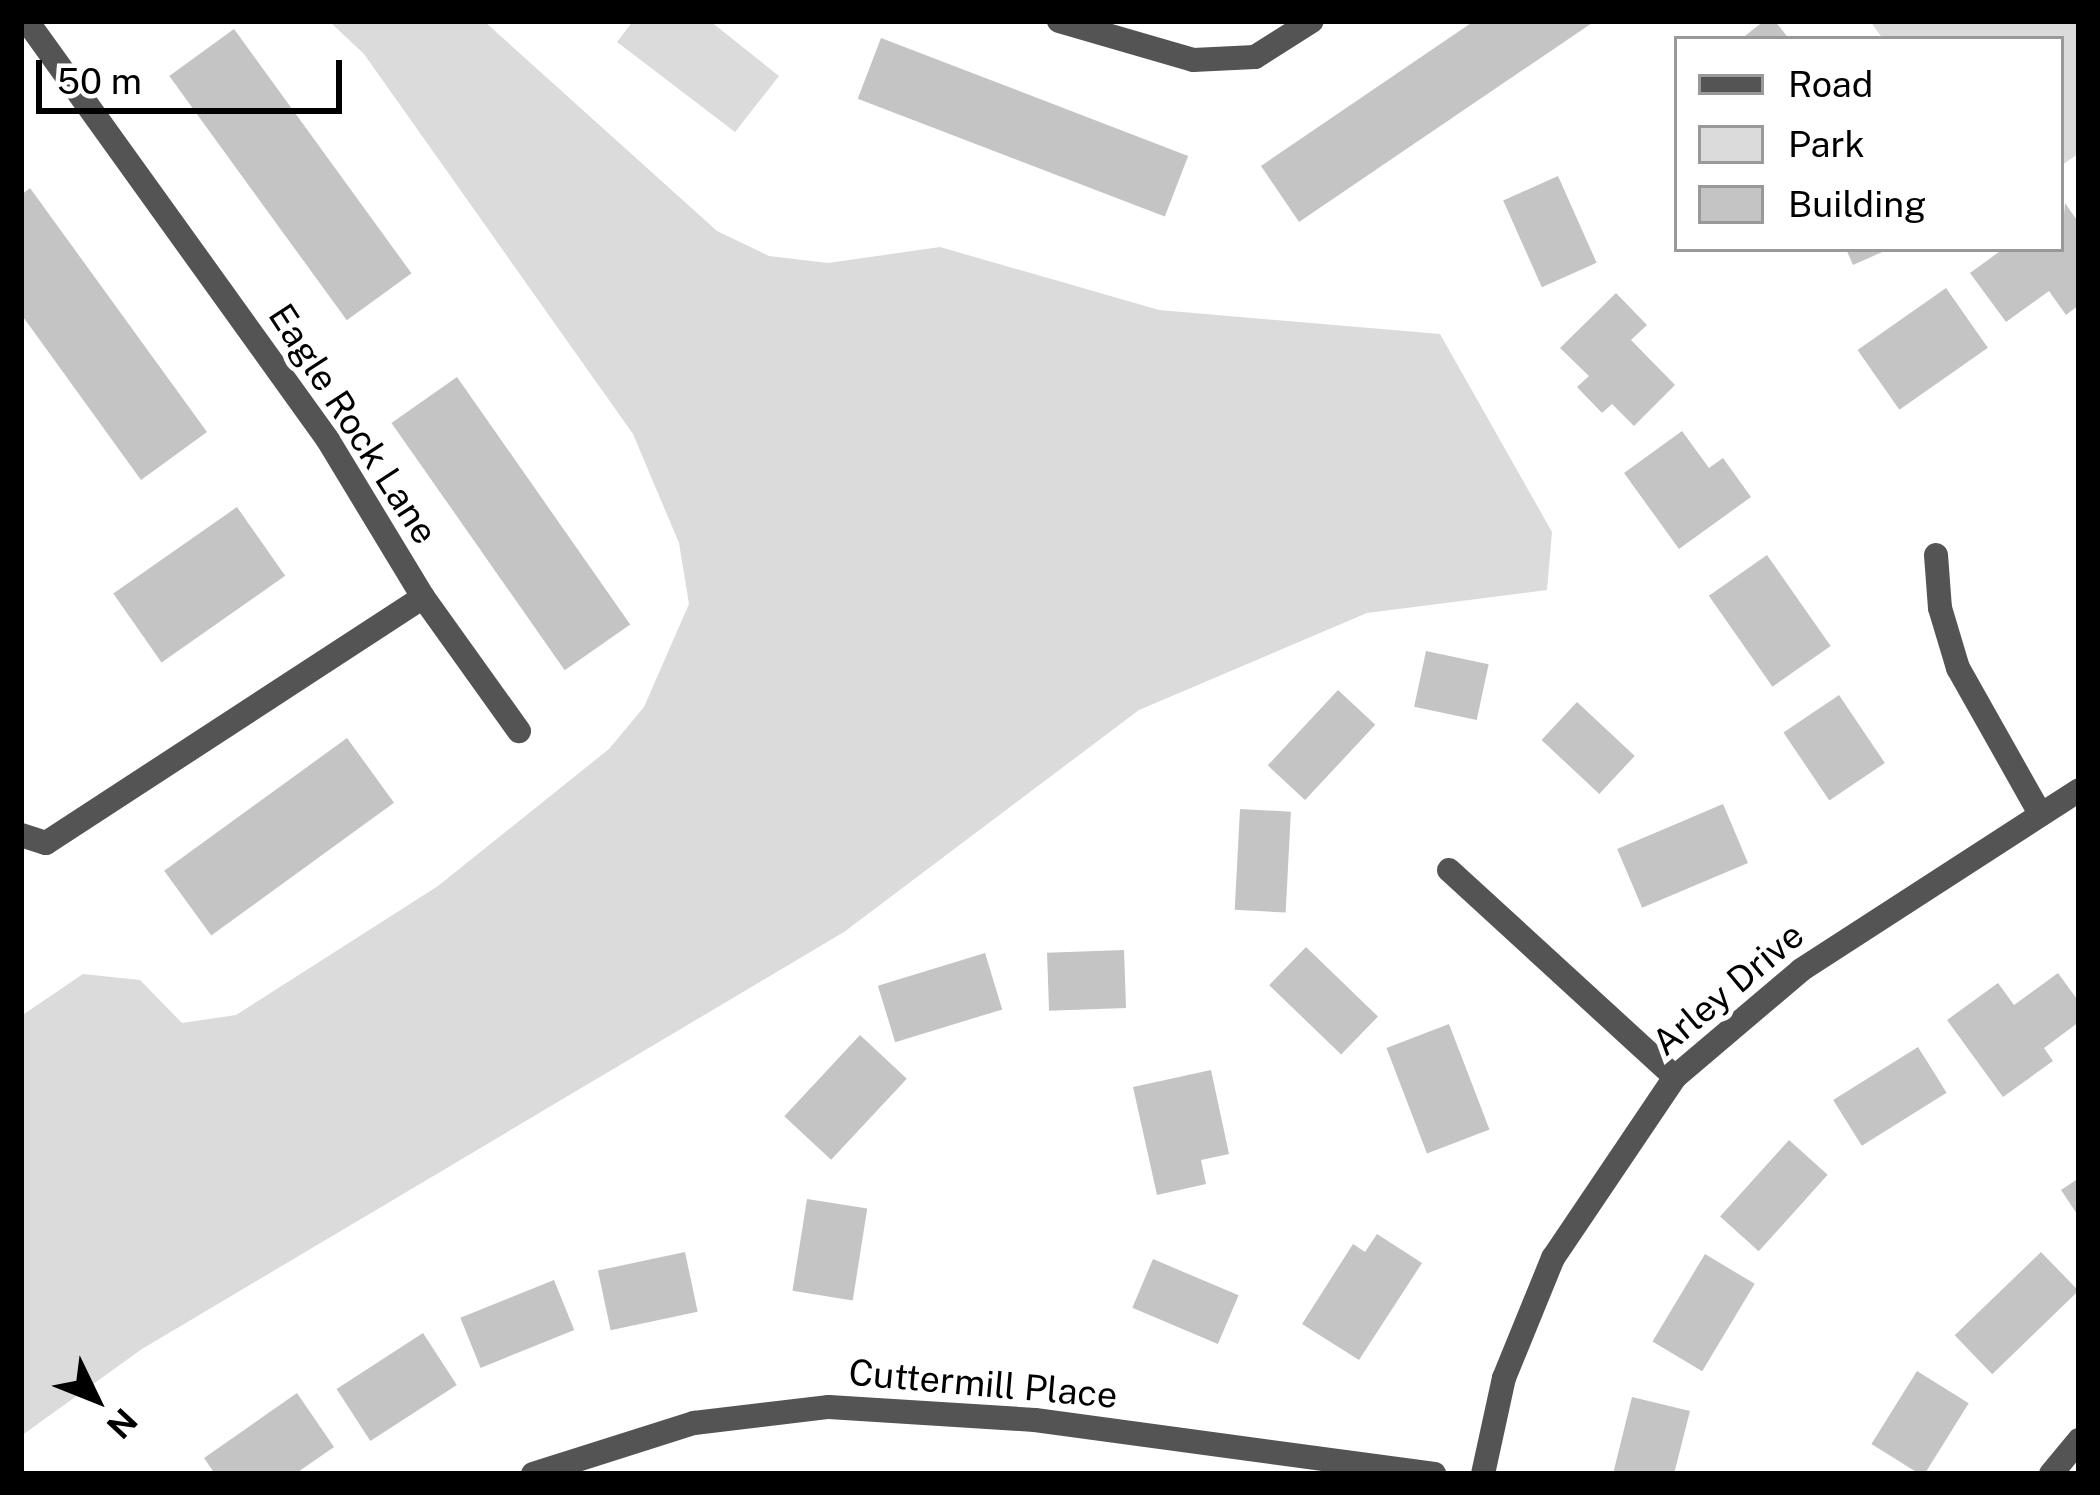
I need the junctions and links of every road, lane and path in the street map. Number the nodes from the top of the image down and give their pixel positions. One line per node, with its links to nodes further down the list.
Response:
1 (27, 21): 5 (street, Eagle Rock Lane)
2 (1059, 21): 3 (street)
3 (1312, 21)
4 (1936, 556): 8 (street)
5 (423, 597): 6 (street); 9 (street, Eagle Rock Lane)
6 (519, 730)
7 (2079, 790): 8 (street, Arley Drive)
8 (2039, 812): 11 (street, Arley Drive)
9 (21, 835)
10 (1449, 870): 11 (street)
11 (1675, 1077): 15 (street, Arley Drive)
12 (2079, 1440): 16 (street)
13 (533, 1474): 14 (street, Cuttermill Place)
14 (1434, 1474)
15 (1483, 1474)
16 (2051, 1474)

